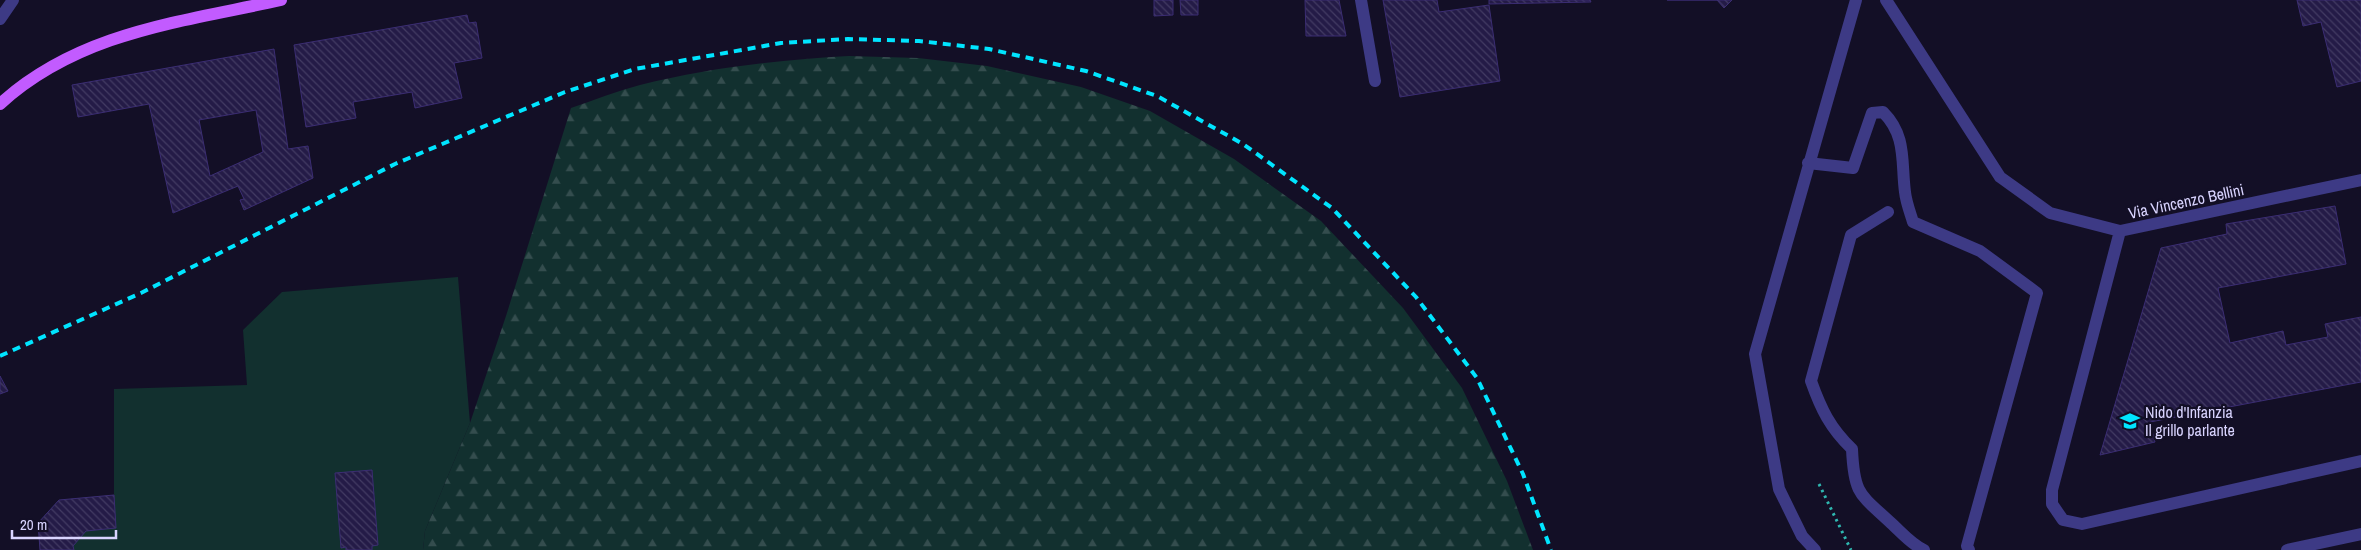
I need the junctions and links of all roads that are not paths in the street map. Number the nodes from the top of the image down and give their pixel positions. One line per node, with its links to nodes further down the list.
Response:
1 (13, 0): 6 (street)
2 (281, 0): 8 (main road)
3 (1361, 0): 7 (street)
4 (1856, 0): 9 (street)
5 (1886, 0): 12 (street, Via Vincenzo Bellini)
6 (0, 19)
7 (1375, 81)
8 (0, 104)
9 (1808, 163): 15 (street); 16 (street)
10 (2361, 180): 12 (street, Via Vincenzo Bellini)
11 (1888, 212): 19 (street)
12 (2120, 231): 13 (street)
13 (2361, 460)
14 (2361, 534): 20 (street)
15 (1802, 536): 17 (street); 18 (street)
16 (1964, 549)
17 (1804, 550)
18 (1815, 550)
19 (1924, 550)
20 (2287, 550)

